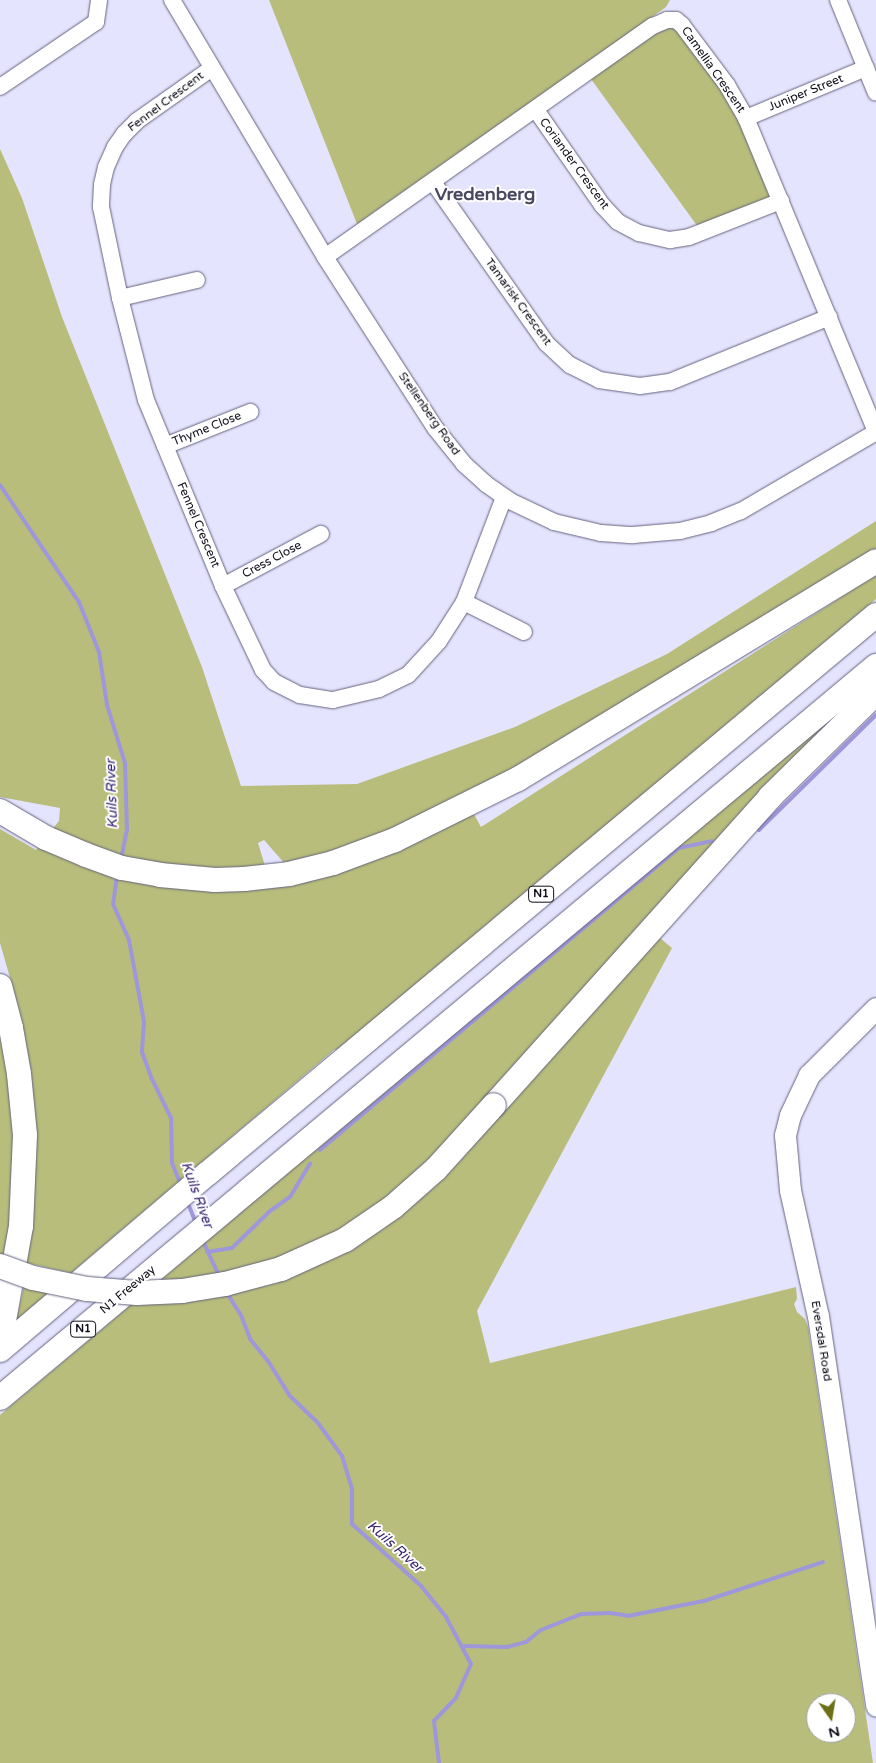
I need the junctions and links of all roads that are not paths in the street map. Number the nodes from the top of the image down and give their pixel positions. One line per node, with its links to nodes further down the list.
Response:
1 (98, 0): 6 (street)
2 (172, 0): 4 (street, Stellenberg Road)
3 (838, 0): 5 (street)
4 (212, 68): 12 (street, Stellenberg Road); 14 (street, Fennel Crescent)
5 (866, 68): 7 (street); 9 (street, Juniper Street)
6 (0, 87)
7 (876, 93)
8 (536, 110): 9 (street, Camellia Crescent); 10 (street, Camellia Crescent); 11 (street, Coriander Crescent)
9 (746, 118): 11 (street, Camellia Crescent)
10 (433, 182): 12 (street, Camellia Crescent); 15 (street, Tamarisk Crescent)
11 (781, 201): 15 (street, Camellia Crescent)
12 (325, 257): 19 (street, Stellenberg Road)
13 (197, 280): 14 (street)
14 (120, 298): 18 (street, Fennel Crescent)
15 (829, 317): 17 (street, Camellia Crescent)
16 (250, 412): 18 (street, Thyme Close)
17 (876, 432): 19 (street, Stellenberg Road)
18 (164, 446): 22 (street, Fennel Crescent)
19 (504, 497): 23 (street, Fennel Crescent)
20 (321, 534): 22 (street, Cress Close)
21 (876, 561): 28 (highway)
22 (223, 586): 23 (street, Fennel Crescent)
23 (464, 602): 25 (street)
24 (876, 615): 33 (highway, N1)
25 (524, 632)
26 (876, 666): 34 (highway, N1 Freeway / N1)
27 (876, 693): 31 (highway, bridge)
28 (0, 811)
29 (0, 986): 32 (highway)
30 (876, 1008): 35 (main road, Eversdal Road)
31 (0, 1266)
32 (0, 1342)
33 (0, 1350)
34 (0, 1398)
35 (876, 1706)

